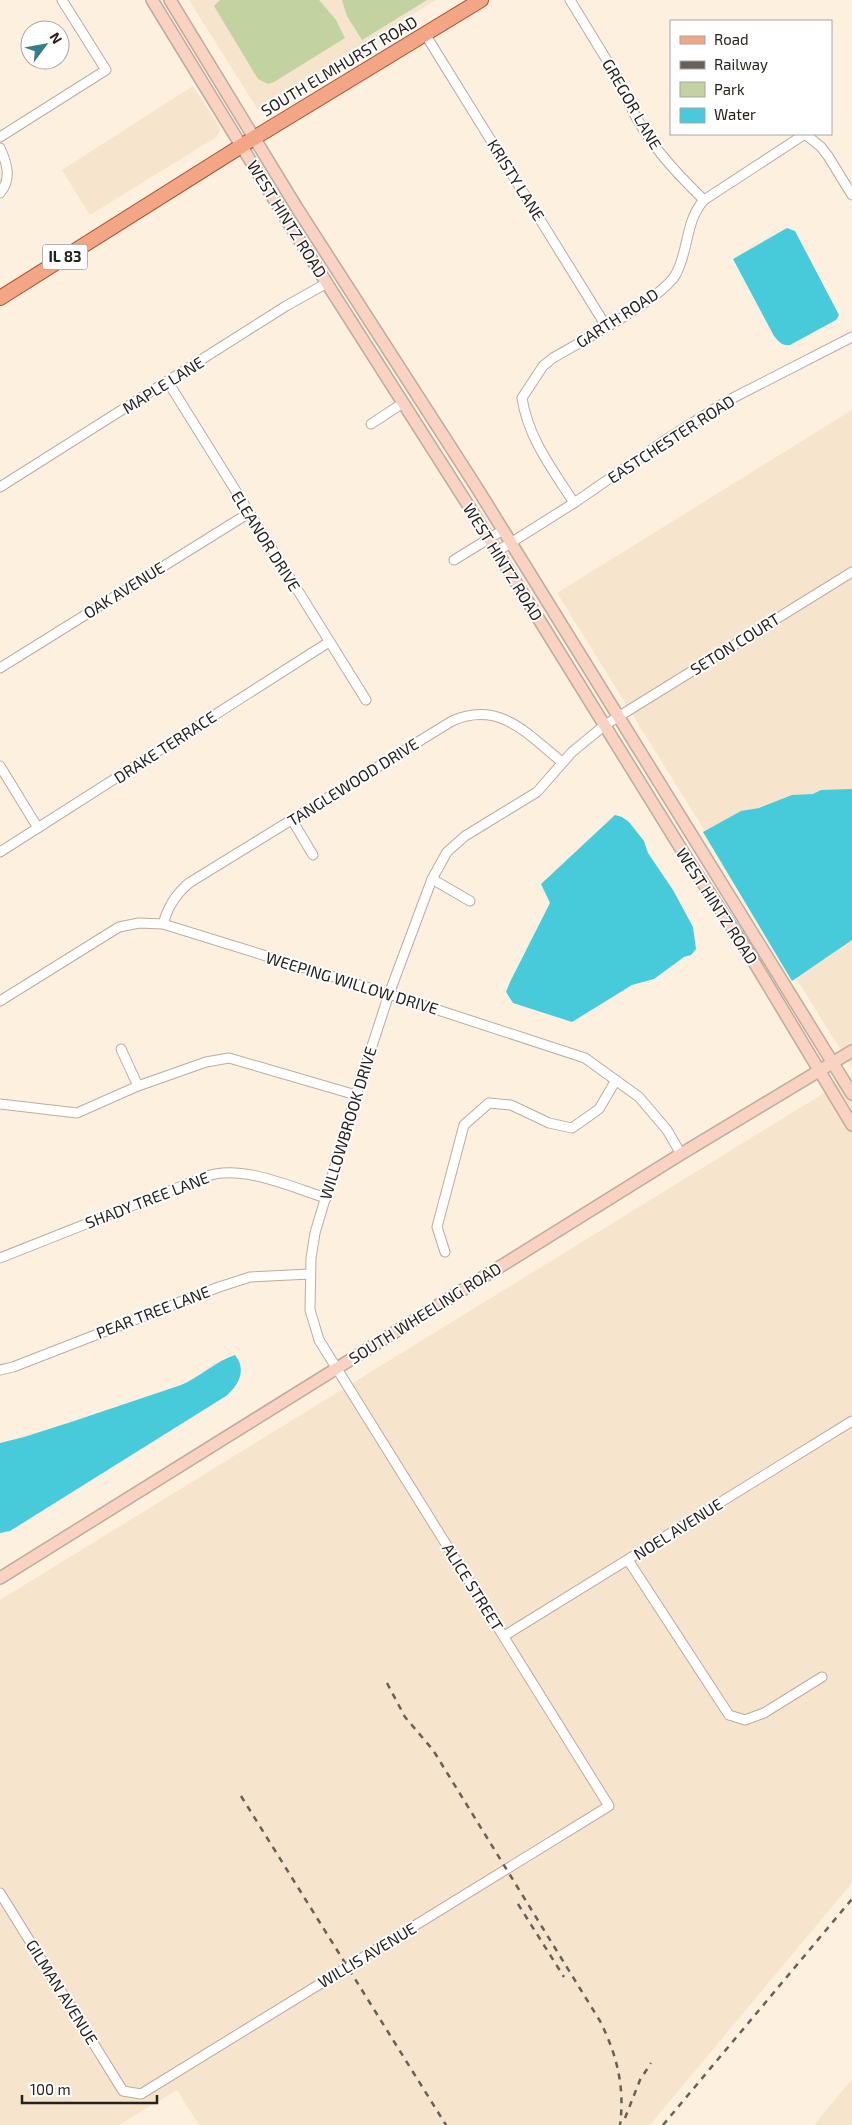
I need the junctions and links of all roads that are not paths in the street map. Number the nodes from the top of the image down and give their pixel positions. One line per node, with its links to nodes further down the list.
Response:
1 (62, 0): 9 (street)
2 (152, 0): 11 (main road, WEST HINTZ ROAD)
3 (170, 0): 10 (main road, WEST HINTZ ROAD)
4 (481, 0): 6 (main road, SOUTH ELMHURST ROAD / IL 83)
5 (570, 0): 15 (street, GREGOR LANE)
6 (425, 34): 10 (main road, SOUTH ELMHURST ROAD / IL 83); 18 (street, KRISTY LANE)
7 (803, 135): 15 (street, GARTH ROAD)
8 (806, 135): 14 (street)
9 (0, 137)
10 (254, 138): 11 (main road, SOUTH ELMHURST ROAD / IL 83); 26 (main road, WEST HINTZ ROAD)
11 (241, 146): 16 (main road, WEST HINTZ ROAD); 17 (main road, IL 83)
12 (0, 148): 13 (street)
13 (0, 193)
14 (852, 195)
15 (704, 200): 18 (street, GARTH ROAD)
16 (327, 283): 20 (street, MAPLE LANE); 21 (main road, WEST HINTZ ROAD)
17 (0, 298)
18 (606, 326): 24 (street, GARTH ROAD)
19 (852, 337): 24 (street, EASTCHESTER ROAD)
20 (168, 382): 23 (street, MAPLE LANE); 25 (street, ELEANOR DRIVE)
21 (403, 404): 22 (street); 27 (main road, WEST HINTZ ROAD)
22 (371, 424)
23 (0, 487)
24 (574, 503): 28 (street, EASTCHESTER ROAD)
25 (249, 513): 32 (street, ELEANOR DRIVE); 33 (street, OAK AVENUE)
26 (503, 530): 27 (street); 28 (main road, WEST HINTZ ROAD)
27 (488, 539): 29 (main road, WEST HINTZ ROAD); 30 (street)
28 (510, 542): 29 (street, EASTCHESTER ROAD); 35 (main road, WEST HINTZ ROAD)
29 (496, 552): 36 (main road, WEST HINTZ ROAD)
30 (454, 560)
31 (852, 572): 35 (street, SETON COURT)
32 (329, 642): 34 (street, ELEANOR DRIVE); 40 (street, DRAKE TERRACE)
33 (0, 668)
34 (366, 700)
35 (618, 717): 36 (street, WILLOWBROOK DRIVE); 50 (main road, WEST HINTZ ROAD)
36 (605, 725): 37 (street, WILLOWBROOK DRIVE); 51 (main road, WEST HINTZ ROAD)
37 (562, 762): 39 (street, TANGLEWOOD DRIVE); 43 (street, WILLOWBROOK DRIVE)
38 (0, 766): 40 (street)
39 (292, 820): 42 (street); 45 (street, TANGLEWOOD DRIVE)
40 (38, 828): 41 (street, DRAKE TERRACE)
41 (0, 852)
42 (313, 855)
43 (432, 879): 44 (street); 46 (street, WILLOWBROOK DRIVE)
44 (470, 901)
45 (163, 924): 46 (street, WEEPING WILLOW DRIVE); 47 (street, WEEPING WILLOW DRIVE)
46 (389, 994): 52 (street, WEEPING WILLOW DRIVE); 55 (street, WILLOWBROOK DRIVE)
47 (0, 1002)
48 (121, 1049): 53 (street)
49 (852, 1051): 50 (main road, SOUTH WHEELING ROAD)
50 (833, 1063): 51 (main road, SOUTH WHEELING ROAD); 54 (main road, WEST HINTZ ROAD)
51 (820, 1071): 57 (main road, WEST HINTZ ROAD); 58 (main road, SOUTH WHEELING ROAD)
52 (616, 1080): 58 (street, WEEPING WILLOW DRIVE); 60 (street)
53 (138, 1086): 55 (street); 56 (street)
54 (852, 1094)
55 (356, 1095): 59 (street, WILLOWBROOK DRIVE)
56 (0, 1104)
57 (852, 1125)
58 (681, 1154): 63 (main road, SOUTH WHEELING ROAD)
59 (326, 1198): 61 (street, SHADY TREE LANE); 62 (street, WILLOWBROOK DRIVE)
60 (446, 1252)
61 (0, 1258)
62 (310, 1274): 63 (street, WILLOWBROOK DRIVE); 64 (street, PEAR TREE LANE)
63 (336, 1369): 67 (main road, SOUTH WHEELING ROAD); 68 (street, ALICE STREET)
64 (0, 1370)
65 (852, 1421): 66 (street, NOEL AVENUE)
66 (628, 1560): 68 (street, NOEL AVENUE); 69 (street)
67 (0, 1578)
68 (504, 1636): 70 (street, ALICE STREET)
69 (822, 1677)
70 (609, 1806): 72 (street, WILLIS AVENUE)
71 (0, 1893): 72 (street, GILMAN AVENUE)
72 (123, 2091)

